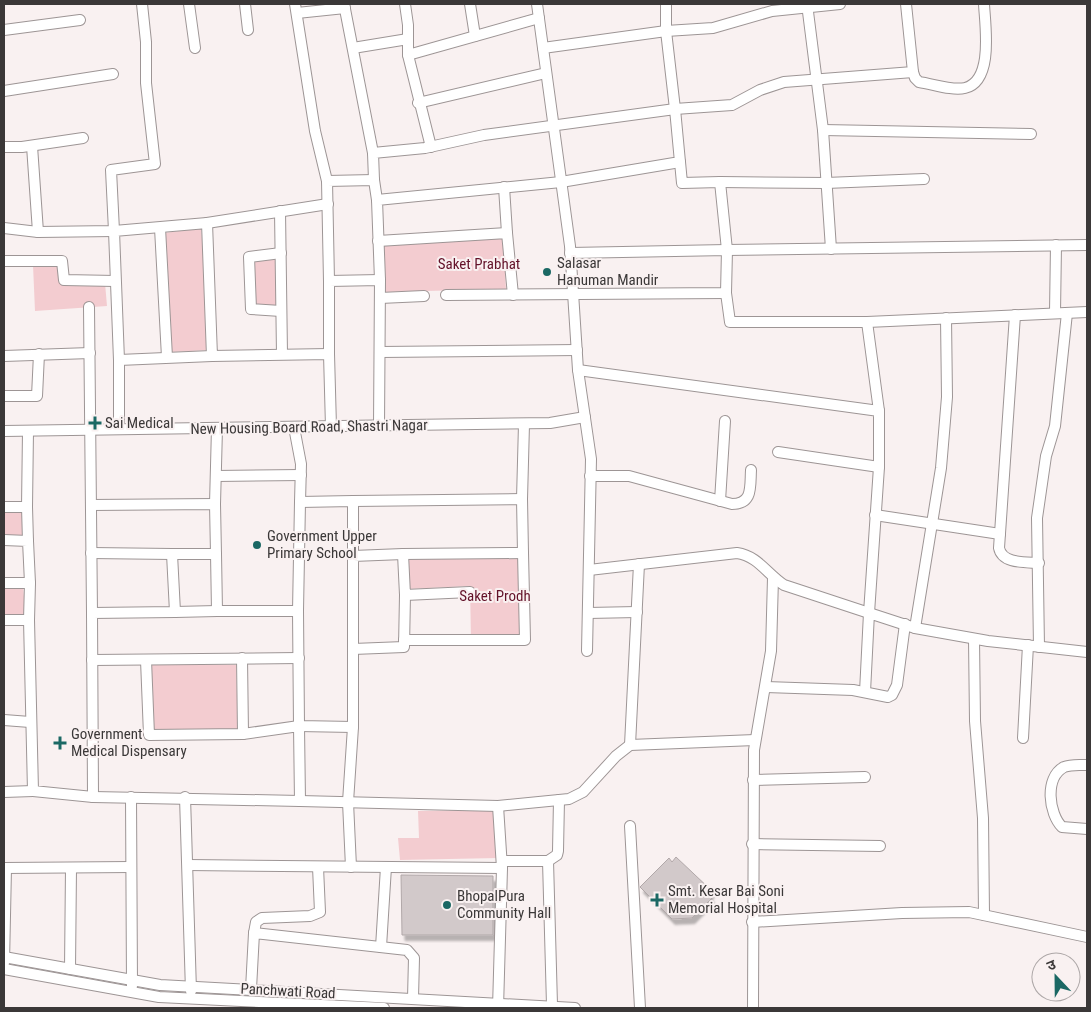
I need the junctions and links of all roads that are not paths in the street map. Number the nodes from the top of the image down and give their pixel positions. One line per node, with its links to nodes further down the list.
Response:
1 (142, 4): 54 (street)
2 (189, 4): 21 (street)
3 (245, 4): 17 (street)
4 (405, 4): 20 (street)
5 (470, 4): 19 (street)
6 (537, 4): 14 (street)
7 (666, 4): 18 (street)
8 (840, 4): 11 (street)
9 (906, 4): 25 (street)
10 (984, 4): 25 (street)
11 (807, 5): 18 (street); 28 (street)
12 (344, 6): 13 (street); 22 (street)
13 (296, 8): 42 (street)
14 (539, 18): 19 (street); 23 (street)
15 (80, 20): 16 (street)
16 (4, 30)
17 (248, 30)
18 (666, 31): 23 (street); 31 (street)
19 (475, 36): 24 (street)
20 (408, 39): 22 (street); 24 (street)
21 (195, 48)
22 (353, 48): 39 (street)
23 (543, 48): 26 (street)
24 (408, 55): 30 (street)
25 (913, 72): 28 (street)
26 (546, 73): 30 (street); 32 (street)
27 (113, 74): 29 (street)
28 (817, 81): 31 (street); 33 (street)
29 (4, 91)
30 (418, 102): 38 (street)
31 (675, 109): 32 (street); 40 (street)
32 (553, 125): 38 (street); 44 (street)
33 (823, 130): 34 (street); 46 (street)
34 (1031, 134)
35 (83, 138): 36 (street)
36 (32, 146): 37 (street); 55 (street)
37 (4, 147)
38 (431, 147): 39 (street)
39 (373, 153): 43 (street)
40 (680, 162): 44 (street); 45 (street)
41 (924, 179): 46 (street)
42 (327, 180): 43 (street); 49 (street)
43 (374, 180): 48 (street)
44 (561, 182): 47 (street); 63 (street)
45 (720, 182): 46 (street); 61 (street)
46 (826, 183): 60 (street)
47 (504, 187): 48 (street); 56 (street)
48 (377, 200): 57 (street)
49 (328, 204): 50 (street); 67 (street)
50 (280, 211): 51 (street); 62 (street)
51 (207, 223): 53 (street); 89 (street)
52 (4, 228): 55 (street)
53 (160, 228): 54 (street); 90 (street)
54 (114, 231): 55 (street); 66 (street)
55 (38, 232)
56 (507, 232): 57 (street); 71 (street)
57 (378, 241): 65 (street)
58 (1056, 245): 59 (street); 60 (street); 77 (street)
59 (1087, 245)
60 (830, 249): 61 (street)
61 (727, 250): 63 (street); 68 (street)
62 (281, 253): 75 (street); 75 (street)
63 (570, 253): 69 (street)
64 (4, 261): 66 (street)
65 (380, 280): 67 (street); 73 (street)
66 (115, 281): 91 (street)
67 (329, 281): 87 (street)
68 (726, 293): 69 (street); 81 (street)
69 (573, 294): 71 (street); 82 (street)
70 (446, 295): 71 (street)
71 (513, 295)
72 (424, 296): 73 (street)
73 (380, 298): 83 (street)
74 (89, 307): 84 (street)
75 (281, 311): 86 (street)
76 (1087, 312): 78 (street)
77 (1055, 313): 78 (street); 79 (street)
78 (1067, 313): 131 (street)
79 (1015, 315): 80 (street); 122 (street)
80 (946, 318): 81 (street); 121 (street)
81 (867, 322): 94 (street)
82 (577, 350): 83 (street); 92 (street)
83 (380, 352): 99 (street)
84 (90, 353): 85 (street); 103 (street)
85 (39, 354): 88 (street); 93 (street)
86 (282, 354): 87 (street); 89 (street)
87 (329, 354): 98 (street)
88 (4, 356)
89 (212, 356): 90 (street)
90 (167, 357): 91 (street)
91 (119, 360): 102 (street)
92 (578, 370): 94 (street); 95 (street)
93 (4, 396)
94 (879, 411): 107 (street)
95 (584, 417): 97 (street, New Housing Board Road, Shastri Nagar); 111 (street)
96 (725, 421): 114 (street)
97 (524, 424): 99 (street, New Housing Board Road, Shastri Nagar); 112 (street)
98 (330, 426): 99 (street, New Housing Board Road, Shastri Nagar); 100 (street, New Housing Board Road, Shastri Nagar)
99 (379, 426)
100 (294, 427): 101 (street, New Housing Board Road, Shastri Nagar); 109 (street)
101 (216, 428): 102 (street, New Housing Board Road, Shastri Nagar); 110 (street)
102 (118, 429): 103 (street, New Housing Board Road, Shastri Nagar)
103 (92, 430): 105 (street, New Housing Board Road, Shastri Nagar); 117 (street)
104 (4, 431): 105 (street, New Housing Board Road, Shastri Nagar)
105 (28, 431): 119 (street)
106 (778, 452): 107 (street)
107 (879, 467): 120 (street)
108 (751, 470): 114 (street)
109 (301, 475): 110 (street); 115 (street)
110 (216, 476): 116 (street)
111 (590, 476): 114 (street); 133 (street)
112 (522, 499): 113 (street); 126 (street)
113 (353, 501): 115 (street); 130 (street)
114 (720, 501)
115 (300, 502): 139 (street)
116 (215, 504): 117 (street); 128 (street)
117 (90, 505): 125 (street)
118 (4, 507): 119 (street)
119 (27, 508): 124 (street)
120 (875, 515): 121 (street); 145 (street)
121 (933, 523): 122 (street); 148 (street)
122 (1000, 534): 131 (street)
123 (4, 540): 124 (street)
124 (28, 541): 136 (street)
125 (91, 553): 127 (street); 143 (street)
126 (523, 553): 129 (street); 150 (street)
127 (172, 554): 128 (street); 141 (street)
128 (216, 554): 140 (street)
129 (403, 554): 130 (street); 138 (street)
130 (353, 556): 153 (street)
131 (1039, 563): 152 (street)
132 (639, 564): 133 (street); 134 (street); 142 (street)
133 (589, 570): 144 (street)
134 (773, 578): 145 (street); 160 (street)
135 (4, 583): 136 (street)
136 (30, 583): 147 (street)
137 (470, 592): 138 (street)
138 (405, 595): 150 (street)
139 (298, 610): 140 (street); 157 (street)
140 (217, 611): 141 (street)
141 (175, 612): 143 (street)
142 (637, 612): 144 (street); 169 (street)
143 (92, 613): 158 (street)
144 (588, 613): 154 (street)
145 (869, 613): 148 (street); 161 (street)
146 (4, 620): 147 (street)
147 (29, 620): 163 (street)
148 (910, 626): 149 (street); 161 (street)
149 (974, 639): 151 (street); 195 (street)
150 (404, 640): 153 (street)
151 (1028, 645): 152 (street); 167 (street)
152 (1040, 647): 155 (street)
153 (353, 649): 165 (street)
154 (587, 652)
155 (1087, 652)
156 (242, 658): 157 (street); 159 (street); 166 (street)
157 (299, 658): 164 (street)
158 (92, 660): 159 (street); 175 (street)
159 (146, 660): 166 (street)
160 (766, 687): 161 (street); 168 (street)
161 (865, 692)
162 (4, 720): 163 (street)
163 (30, 722): 173 (street)
164 (299, 726): 165 (street); 166 (street); 179 (street)
165 (354, 727): 180 (street)
166 (243, 734)
167 (1023, 738)
168 (755, 740): 169 (street); 172 (street)
169 (630, 745): 178 (street)
170 (1087, 765): 183 (street)
171 (864, 777): 172 (street)
172 (753, 780): 184 (street)
173 (33, 791): 174 (street); 175 (street)
174 (4, 792)
175 (93, 797): 176 (street)
176 (131, 797): 177 (street); 194 (street)
177 (185, 797): 179 (street); 187 (street)
178 (559, 800): 181 (street); 186 (street)
179 (300, 801): 180 (street)
180 (348, 802): 181 (street); 190 (street)
181 (498, 806): 188 (street)
182 (630, 826): 213 (street)
183 (1087, 829)
184 (752, 844): 185 (street); 196 (street)
185 (880, 846)
186 (548, 861): 188 (street); 210 (street)
187 (188, 865): 189 (street); 204 (street)
188 (502, 865): 191 (street); 209 (street)
189 (318, 867): 190 (street); 197 (street)
190 (351, 867): 191 (street)
191 (386, 867): 199 (street)
192 (5, 868): 193 (street); 200 (street)
193 (71, 868): 194 (street); 202 (street)
194 (131, 868): 203 (street)
195 (984, 915): 196 (street); 198 (street)
196 (752, 922): 214 (street)
197 (254, 934): 199 (street); 205 (street)
198 (1087, 937)
199 (381, 947): 208 (street)
200 (4, 957): 201 (street); 202 (street, Panchwati Road)
201 (4, 969): 206 (street, Panchwati Road)
202 (70, 969): 203 (street, Panchwati Road)
203 (133, 980): 204 (street, Panchwati Road); 206 (street)
204 (192, 986): 205 (street, Panchwati Road); 207 (street)
205 (250, 989): 208 (street, Panchwati Road)
206 (132, 992): 207 (street, Panchwati Road)
207 (190, 998): 211 (street, Panchwati Road)
208 (413, 998): 209 (street, Panchwati Road)
209 (498, 1005): 210 (street, Panchwati Road)
210 (552, 1006): 212 (street, Panchwati Road)
211 (384, 1008)
212 (575, 1008)
213 (640, 1008)
214 (753, 1008)

